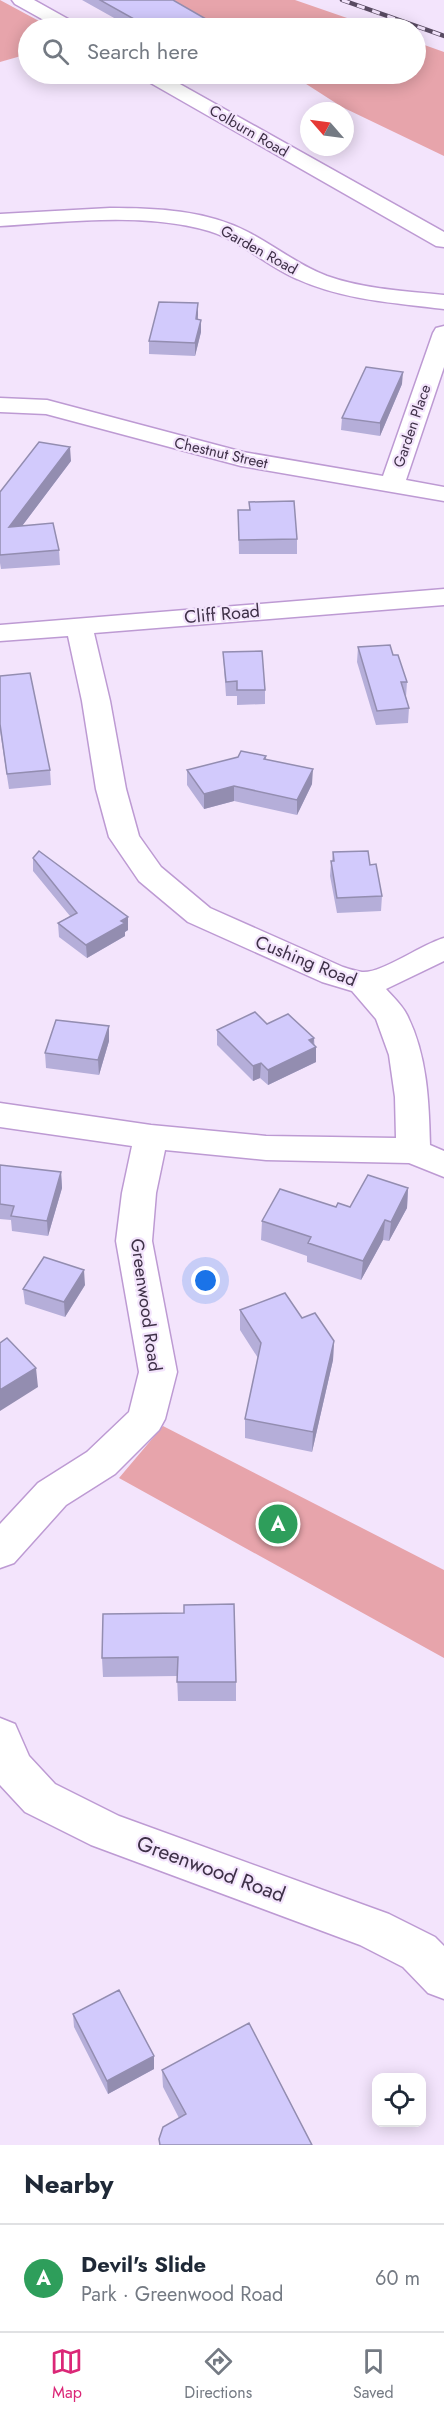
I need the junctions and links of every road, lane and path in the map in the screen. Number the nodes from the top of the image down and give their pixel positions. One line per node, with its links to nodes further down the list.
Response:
1 (21, 0): 2 (street)
2 (52, 18)
3 (167, 84): 5 (street, Colburn Road)
4 (0, 220): 6 (street, Garden Road)
5 (444, 241)
6 (444, 302)
7 (444, 333): 9 (street, Garden Place)
8 (0, 405): 9 (street, Chestnut Street)
9 (392, 486): 10 (street, Chestnut Street)
10 (444, 494)
11 (444, 597): 12 (street, Cliff Road)
12 (79, 626): 13 (street, Cliff Road); 15 (street, Cushing Road)
13 (0, 633)
14 (444, 948): 15 (street)
15 (363, 983): 18 (street, Cushing Road)
16 (0, 1115): 17 (street)
17 (151, 1137): 18 (street); 20 (street, Greenwood Road)
18 (413, 1151): 19 (street)
19 (444, 1165)
20 (6, 1539)
21 (0, 1737): 22 (street, Greenwood Road)
22 (444, 1977)

